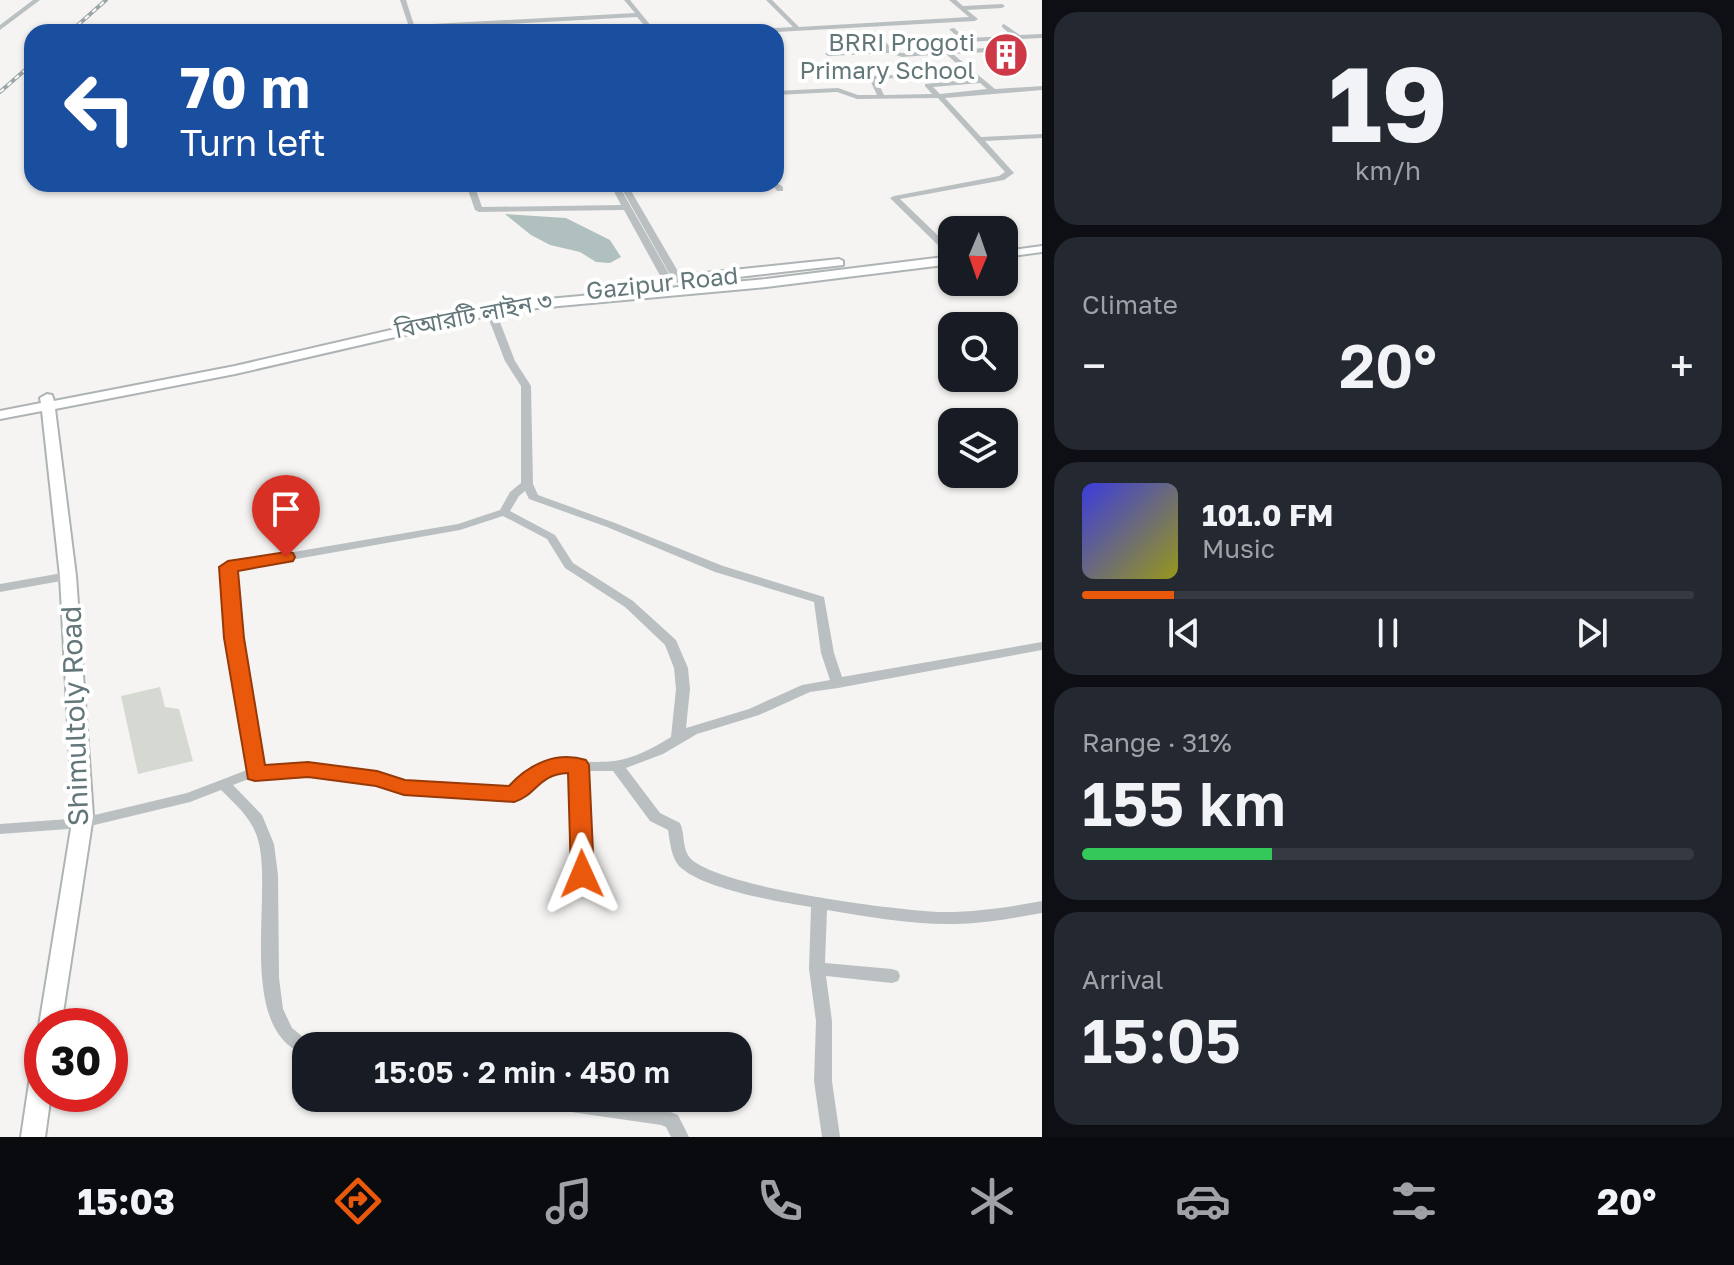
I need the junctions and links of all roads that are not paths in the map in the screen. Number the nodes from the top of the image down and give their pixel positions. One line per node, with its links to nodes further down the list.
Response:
1 (37, 0): 13 (street)
2 (403, 0): 9 (street)
3 (627, 0): 8 (street)
4 (769, 0): 14 (street)
5 (952, 0): 7 (street)
6 (1002, 6): 7 (street)
7 (963, 8): 14 (street)
8 (639, 15): 10 (street); 11 (street)
9 (411, 24)
10 (494, 24)
11 (646, 24)
12 (1004, 26): 19 (street)
13 (0, 28)
14 (798, 29): 16 (street)
15 (952, 29): 20 (street)
16 (784, 30)
17 (875, 33): 21 (street)
18 (1042, 36): 19 (street)
19 (1018, 37): 20 (street); 22 (street)
20 (964, 40): 22 (street)
21 (891, 51): 23 (street); 24 (street)
22 (976, 52): 24 (street)
23 (828, 54)
24 (949, 54): 25 (street)
25 (971, 73): 26 (street); 31 (street)
26 (981, 81): 28 (street); 30 (street)
27 (1042, 88): 28 (street)
28 (993, 91): 30 (street)
29 (784, 93): 31 (street)
30 (938, 95): 31 (street); 33 (street)
31 (881, 96)
32 (1042, 136): 33 (street)
33 (980, 139): 38 (street)
34 (473, 192): 37 (street)
35 (619, 192): 37 (street)
36 (627, 192): 44 (street)
37 (627, 207): 44 (street)
38 (938, 241)
39 (1042, 245): 40 (main road)
40 (1018, 248)
41 (938, 256): 44 (main road, Gazipur Road)
42 (938, 257): 45 (main road, Gazipur Road)
43 (938, 257): 46 (main road, বিআরটি লাইন ৩)
44 (673, 280): 46 (main road, Gazipur Road)
45 (491, 312): 46 (main road, Gazipur Road); 48 (street)
46 (48, 401): 47 (main road); 50 (main road, Shimultoly Road)
47 (0, 409)
48 (527, 484): 49 (street); 53 (street)
49 (504, 512): 54 (street); 57 (street)
50 (68, 576): 51 (street); 59 (main road, Shimultoly Road)
51 (0, 588)
52 (1042, 646): 53 (street)
53 (838, 684): 54 (street)
54 (678, 739): 56 (street)
55 (578, 765): 56 (street); 57 (street); 61 (street)
56 (617, 766): 62 (street)
57 (255, 774): 58 (street)
58 (223, 783): 59 (street); 67 (street)
59 (82, 823): 60 (street); 66 (main road, Shimultoly Road)
60 (0, 829)
61 (582, 874)
62 (819, 902): 63 (street); 64 (street)
63 (1042, 907)
64 (817, 969): 65 (street); 72 (street)
65 (892, 976)
66 (53, 1008)
67 (292, 1040)
68 (37, 1112): 70 (main road)
69 (628, 1112): 71 (street)
70 (33, 1137)
71 (680, 1137)
72 (831, 1137)

